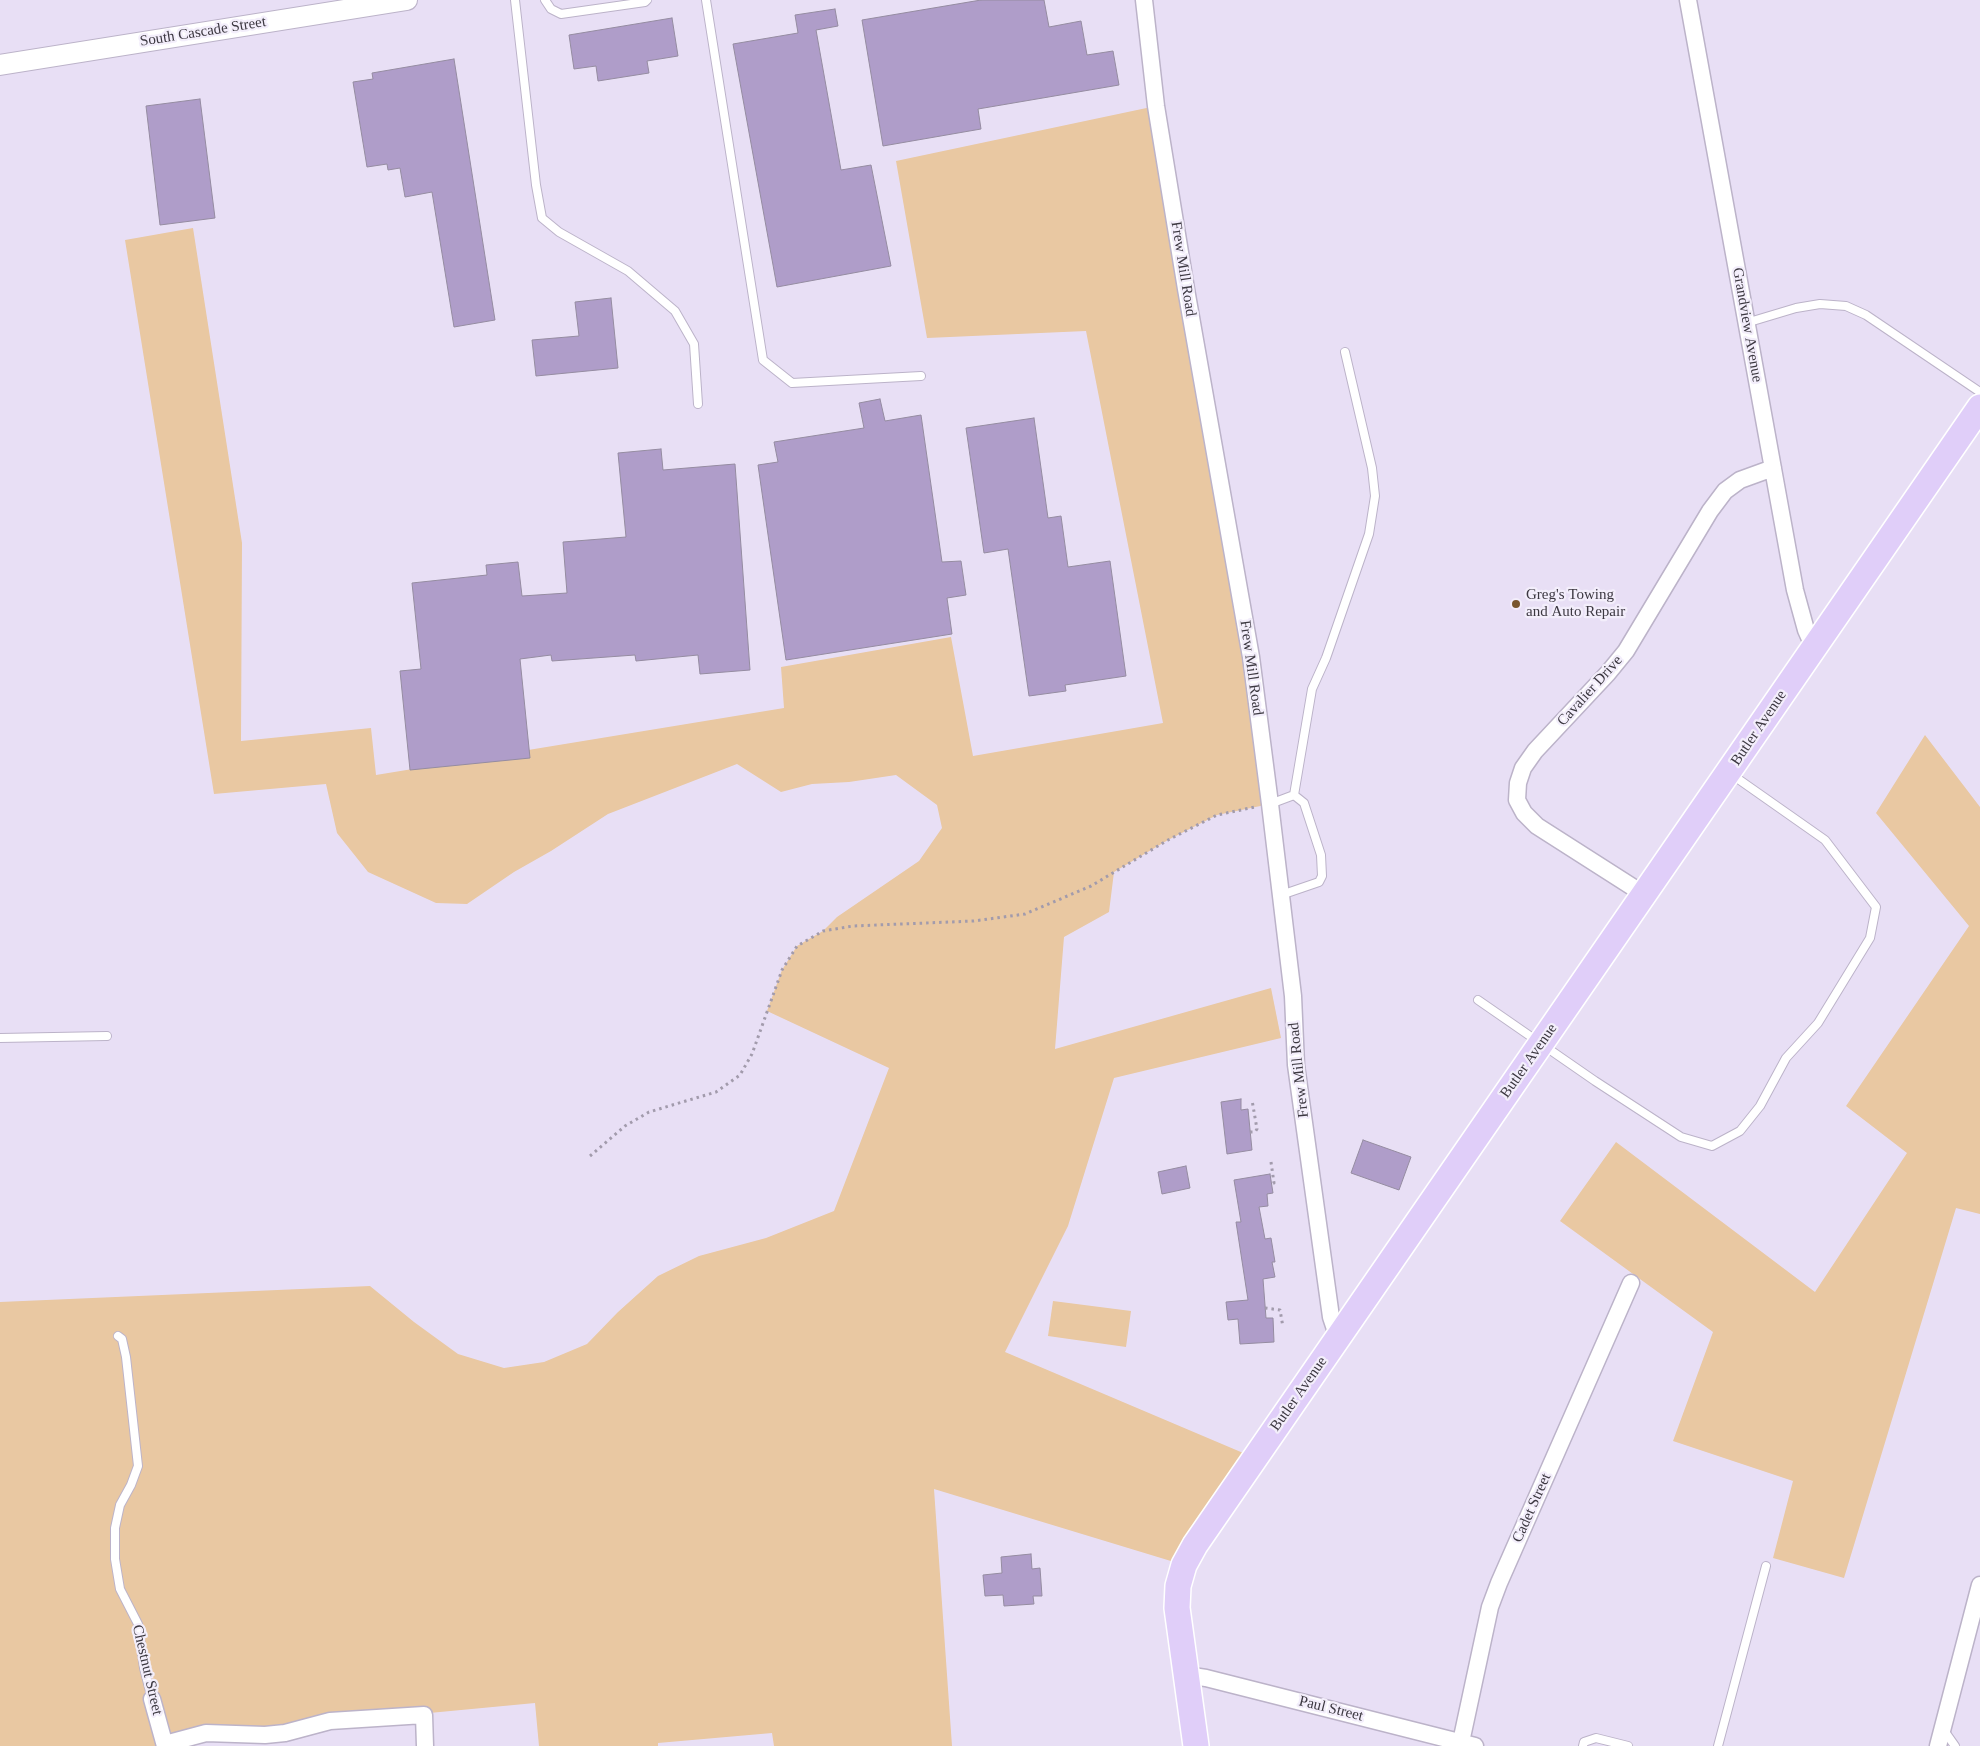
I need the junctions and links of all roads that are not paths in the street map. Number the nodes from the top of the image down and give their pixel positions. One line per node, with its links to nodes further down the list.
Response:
1 (407, 0): 8 (street, South Cascade Street)
2 (515, 0): 13 (lane)
3 (545, 0): 4 (lane)
4 (647, 0)
5 (706, 0): 11 (lane)
6 (1144, 0): 19 (street, Frew Mill Road)
7 (1688, 0): 9 (street, Grandview Avenue)
8 (0, 65)
9 (1746, 323): 12 (lane); 15 (street, Grandview Avenue)
10 (1345, 352): 18 (lane)
11 (921, 376)
12 (1980, 392)
13 (698, 404)
14 (1980, 407): 16 (main road, Butler Avenue)
15 (1773, 468): 16 (street, Grandview Avenue); 21 (street, Cavalier Drive)
16 (1814, 648): 17 (main road, Butler Avenue)
17 (1729, 773): 21 (main road, Butler Avenue); 25 (lane)
18 (1294, 795): 19 (lane); 20 (lane)
19 (1270, 804): 20 (street, Frew Mill Road)
20 (1281, 895): 28 (street, Frew Mill Road)
21 (1645, 895): 25 (main road, Butler Avenue)
22 (1478, 1000): 25 (lane)
23 (106, 1036): 24 (lane)
24 (0, 1038)
25 (1541, 1044): 28 (main road, Butler Avenue)
26 (1631, 1283): 34 (street, Cadet Street)
27 (118, 1336): 32 (lane, Chestnut Street)
28 (1338, 1338): 31 (main road, Butler Avenue)
29 (1766, 1566): 40 (lane)
30 (1980, 1585): 33 (street)
31 (1186, 1674): 34 (street, Paul Street); 37 (main road, Butler Avenue)
32 (152, 1700): 35 (street, Chestnut Street)
33 (1942, 1728): 41 (street); 42 (lane)
34 (1468, 1744)
35 (165, 1745): 36 (street)
36 (425, 1746)
37 (1196, 1746)
38 (1583, 1746): 39 (lane)
39 (1628, 1746)
40 (1718, 1746)
41 (1938, 1746)
42 (1955, 1746)

